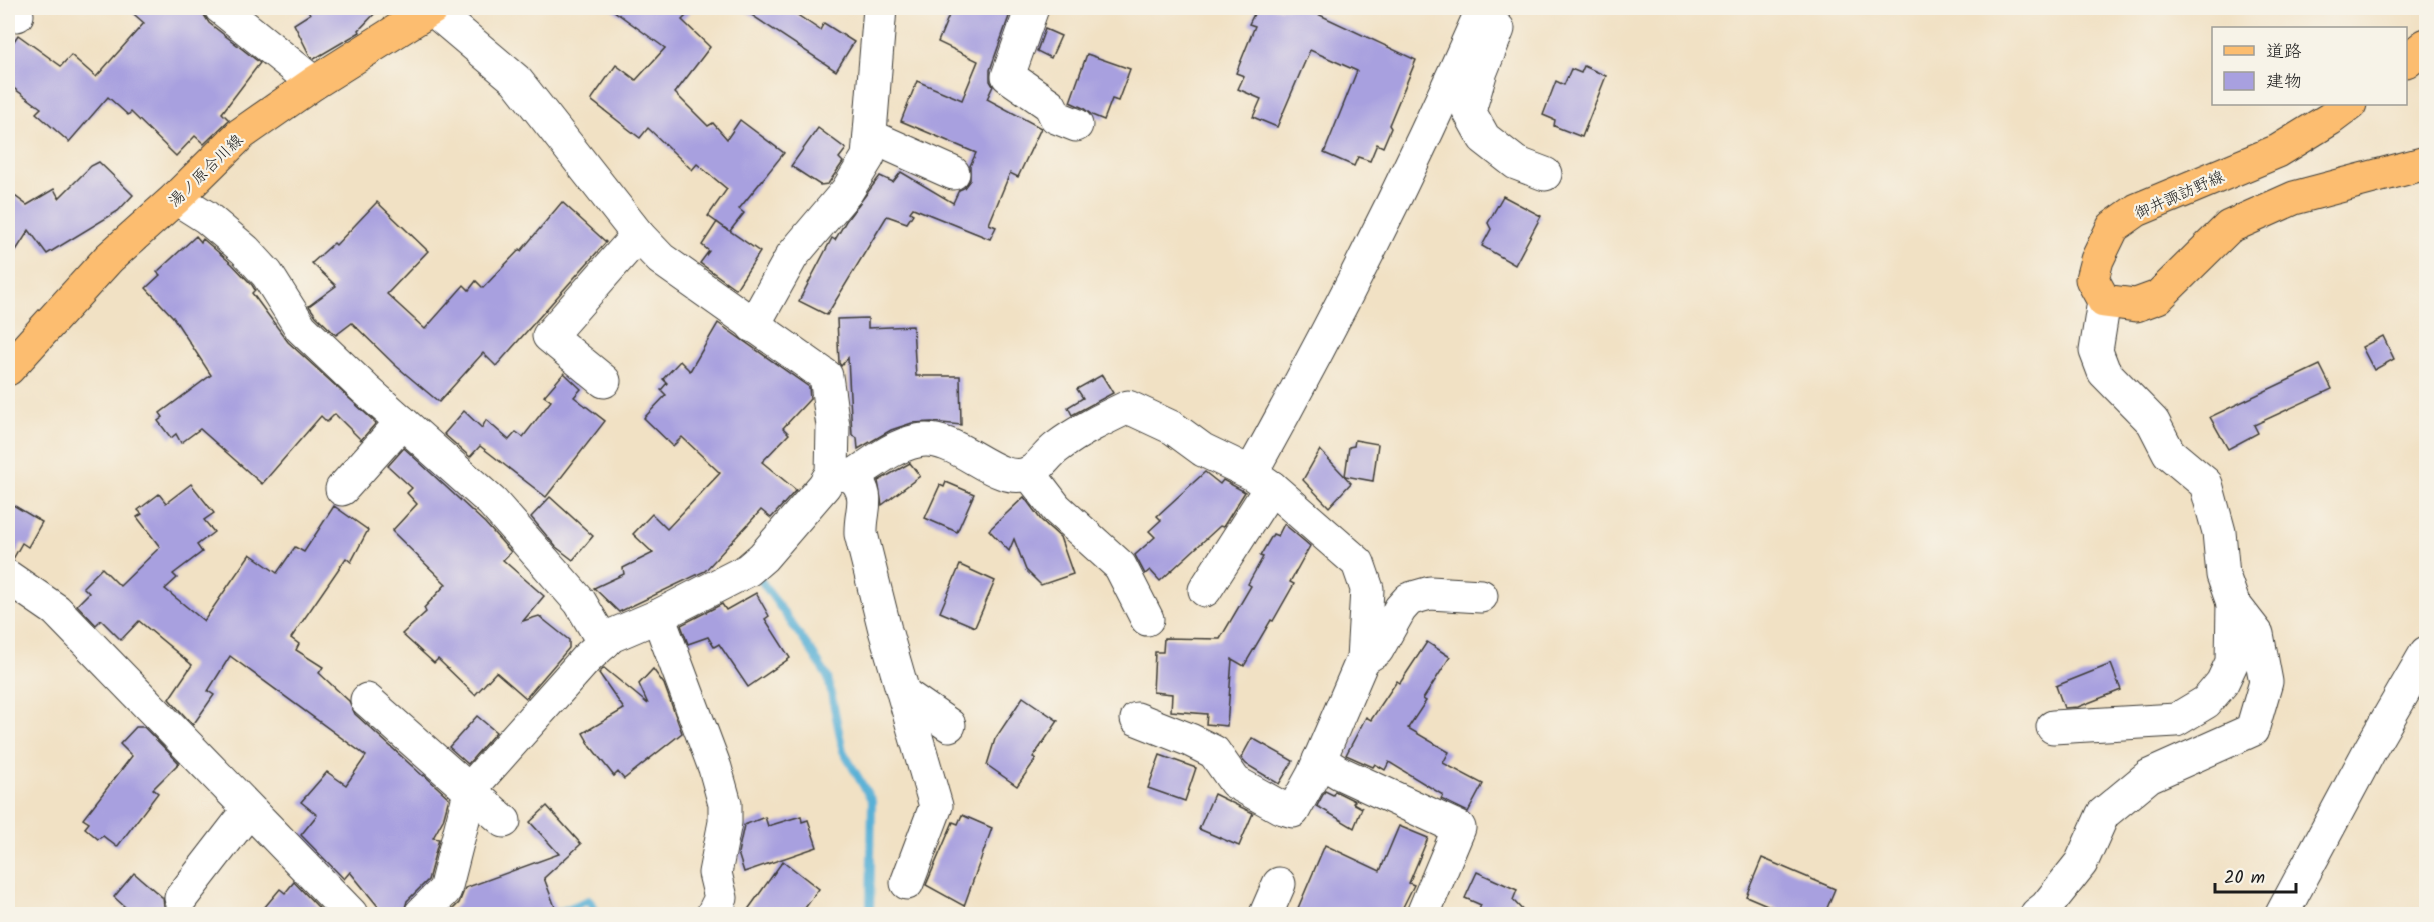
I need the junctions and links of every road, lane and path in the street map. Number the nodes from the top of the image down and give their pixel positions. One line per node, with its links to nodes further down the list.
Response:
1 (221, 8): 9 (street)
2 (433, 8): 9 (main road, 湯ノ原合川線); 17 (street)
3 (880, 8): 12 (street)
4 (1032, 8): 11 (street)
5 (1484, 8): 25 (street)
6 (1506, 8): 15 (street)
7 (2427, 45): 8 (main road)
8 (2407, 60)
9 (314, 83): 16 (main road, 湯ノ原合川線)
10 (2349, 105): 18 (main road, 御井諏訪野線)
11 (1076, 125)
12 (870, 136): 14 (street); 19 (street)
13 (2427, 163): 18 (main road)
14 (953, 172)
15 (1545, 174)
16 (176, 198): 20 (main road, 湯ノ原合川線); 22 (street)
17 (638, 236): 19 (street); 21 (street)
18 (2104, 301): 30 (street)
19 (753, 326): 24 (street)
20 (8, 369)
21 (604, 381)
22 (402, 422): 26 (street); 33 (street)
23 (1029, 473): 24 (street); 25 (street); 32 (street)
24 (843, 474): 31 (street); 36 (street)
25 (1261, 480): 28 (street); 35 (street)
26 (342, 489)
27 (8, 577): 43 (street)
28 (1205, 590)
29 (1481, 596): 35 (street)
30 (2233, 603): 40 (street); 53 (street)
31 (658, 616): 33 (street); 50 (street)
32 (1147, 619)
33 (604, 643): 42 (street)
34 (2427, 653): 54 (street)
35 (1363, 658): 41 (street)
36 (904, 694): 39 (street); 45 (street)
37 (367, 700): 42 (street)
38 (1137, 719): 41 (street)
39 (949, 725)
40 (2053, 727)
41 (1319, 760): 52 (street)
42 (470, 791): 44 (street); 49 (street)
43 (249, 810): 47 (street); 48 (street)
44 (504, 821)
45 (907, 883)
46 (1279, 884): 51 (street)
47 (181, 898)
48 (351, 915)
49 (421, 915)
50 (713, 915)
51 (1266, 915)
52 (1422, 915)
53 (2037, 915)
54 (2282, 915)

